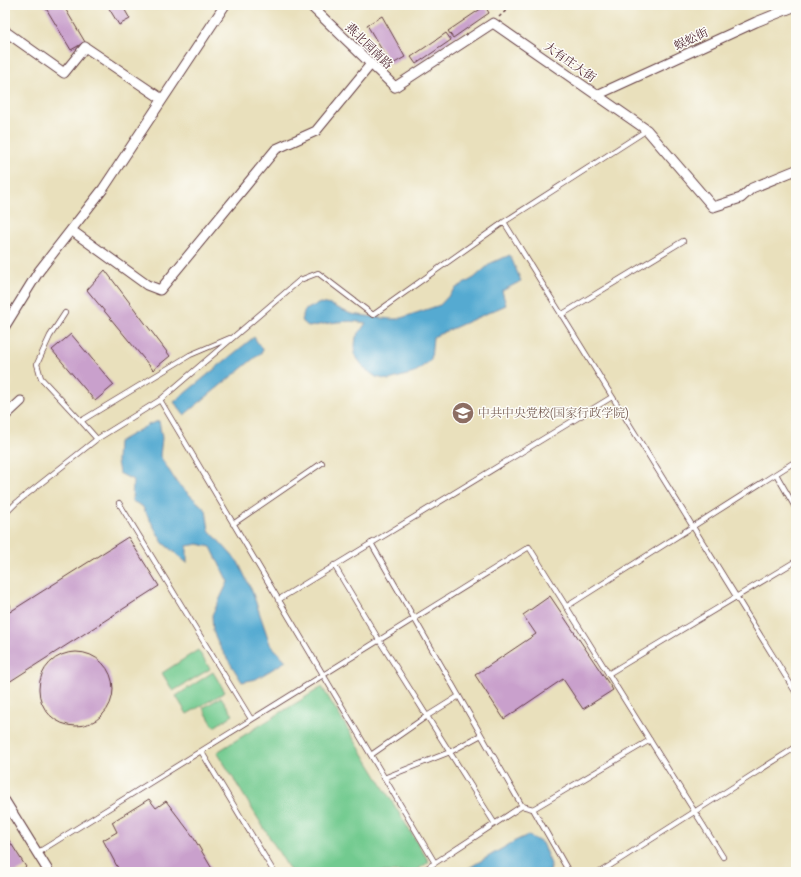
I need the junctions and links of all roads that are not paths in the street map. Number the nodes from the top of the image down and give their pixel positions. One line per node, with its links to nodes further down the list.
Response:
1 (224, 5): 8 (street)
2 (310, 5): 5 (street, 燕北园南路)
3 (796, 6): 7 (street, 蜈蚣街)
4 (5, 30): 8 (street)
5 (371, 64): 6 (street, 燕北园南路); 12 (street)
6 (395, 87): 7 (street, 大有庄大街)
7 (597, 95): 9 (street, 大有庄大街)
8 (162, 99): 12 (street)
9 (647, 130): 10 (street, 大有庄大街); 11 (lane)
10 (796, 170)
11 (504, 222): 15 (lane); 17 (lane)
12 (71, 230): 16 (street)
13 (683, 241): 15 (lane)
14 (64, 313): 22 (lane)
15 (561, 314): 18 (lane)
16 (5, 326)
17 (234, 336): 20 (lane); 22 (lane)
18 (612, 397): 31 (lane); 32 (lane)
19 (21, 400): 21 (street)
20 (160, 400): 23 (lane); 30 (lane)
21 (5, 416)
22 (81, 421): 23 (lane)
23 (97, 439): 29 (lane)
24 (322, 462): 30 (lane)
25 (796, 462): 26 (lane)
26 (776, 474): 28 (lane); 31 (lane)
27 (119, 503): 47 (lane)
28 (796, 509)
29 (5, 514)
30 (233, 524): 36 (lane)
31 (693, 527): 35 (lane); 38 (lane)
32 (371, 543): 34 (lane); 40 (lane)
33 (796, 560): 35 (lane)
34 (334, 565): 36 (lane); 41 (lane)
35 (736, 597): 42 (lane); 44 (lane)
36 (278, 600): 43 (lane)
37 (5, 601): 39 (lane)
38 (566, 607): 40 (lane); 42 (lane)
39 (5, 608)
40 (414, 618): 41 (lane); 45 (lane)
41 (379, 640): 43 (lane); 46 (lane)
42 (608, 674): 49 (lane)
43 (323, 675): 47 (lane); 53 (lane)
44 (796, 693)
45 (459, 696): 46 (lane); 48 (lane)
46 (427, 716): 52 (lane); 53 (lane)
47 (251, 719): 51 (lane)
48 (481, 734): 52 (lane); 56 (lane)
49 (650, 740): 57 (lane); 58 (lane)
50 (796, 747): 58 (lane)
51 (201, 751): 60 (lane); 64 (lane)
52 (450, 752): 54 (lane); 59 (lane)
53 (371, 755): 54 (lane)
54 (384, 778): 62 (lane)
55 (5, 801): 60 (street)
56 (522, 806): 57 (lane); 59 (lane)
57 (533, 809): 66 (lane)
58 (694, 811): 61 (lane); 67 (lane)
59 (495, 824): 62 (lane)
60 (37, 853): 63 (street)
61 (723, 857)
62 (435, 863): 65 (lane)
63 (49, 872)
64 (274, 872)
65 (421, 872)
66 (569, 872)
67 (600, 872)

